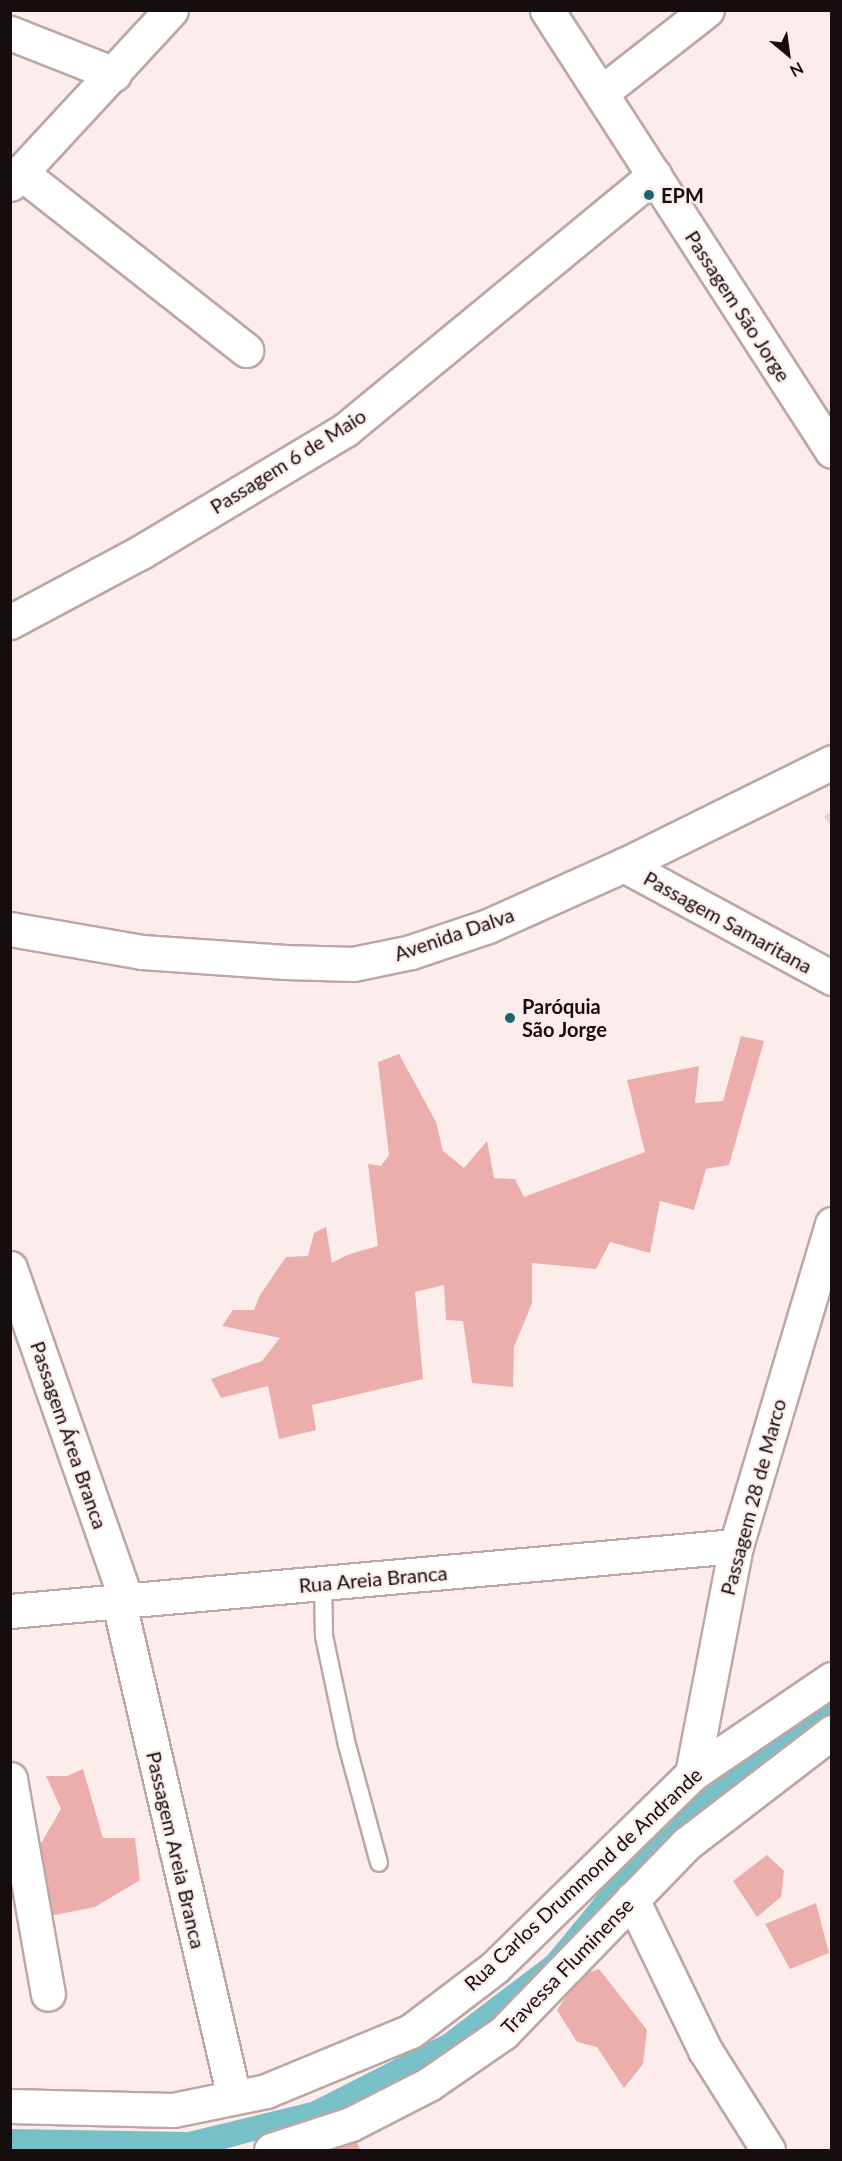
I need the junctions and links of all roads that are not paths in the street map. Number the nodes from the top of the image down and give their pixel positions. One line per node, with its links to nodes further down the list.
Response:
1 (171, 10): 5 (street)
2 (547, 10): 6 (street, Passagem São Jorge)
3 (706, 10): 6 (street)
4 (10, 33): 5 (street)
5 (114, 74): 8 (street)
6 (602, 92): 7 (street, Passagem São Jorge)
7 (654, 175): 10 (street, Passagem São Jorge); 11 (street, Passagem 6 de Maio)
8 (15, 178): 9 (street)
9 (246, 350)
10 (831, 451)
11 (10, 622)
12 (831, 762): 13 (street, Avenida Dalva)
13 (624, 865): 14 (street, Avenida Dalva); 15 (street, Passagem Samaritana)
14 (10, 929)
15 (831, 978)
16 (831, 1224): 18 (street, Passagem 28 de Marco)
17 (10, 1268): 20 (street, Passagem Área Branca)
18 (736, 1546): 19 (street, Rua Areia Branca); 24 (street, Passagem 28 de Marco)
19 (323, 1584): 20 (street, Rua Areia Branca); 26 (lane)
20 (123, 1603): 21 (street, Rua Areia Branca); 30 (street, Passagem Areia Branca)
21 (10, 1611)
22 (831, 1680): 24 (street, Rua Carlos Drummond de Andrande)
23 (831, 1732): 27 (street, Travessa Fluminense)
24 (692, 1774): 30 (street, Rua Carlos Drummond de Andrande)
25 (10, 1779): 28 (street)
26 (379, 1863)
27 (632, 1899): 33 (street, Travessa Fluminense); 34 (street)
28 (48, 1994)
29 (10, 2082): 32 (street)
30 (234, 2097): 32 (street, Rua Carlos Drummond de Andrande)
31 (10, 2106): 32 (street, Rua Carlos Drummond de Andrande)
32 (58, 2106)
33 (271, 2151)
34 (768, 2151)

